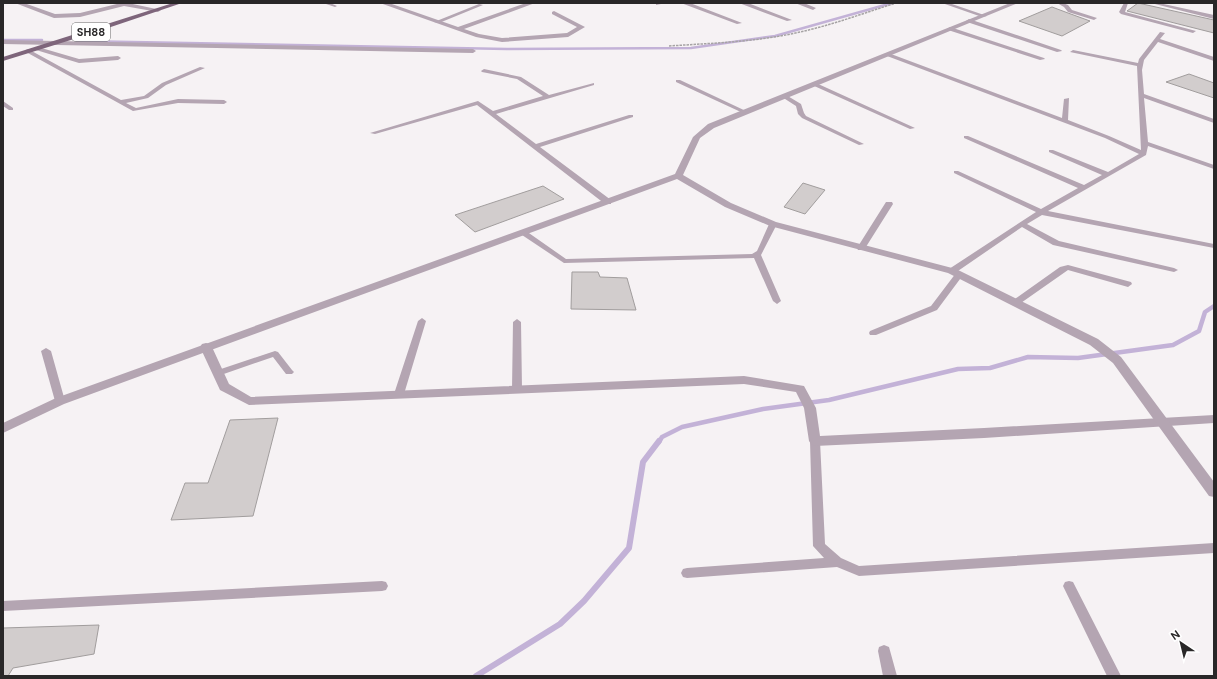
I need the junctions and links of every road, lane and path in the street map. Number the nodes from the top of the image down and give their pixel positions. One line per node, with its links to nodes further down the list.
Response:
1 (20, 3): 18 (street)
2 (179, 3): 18 (main road, SH88)
3 (325, 3): 16 (lane)
4 (383, 3): 24 (street)
5 (532, 3): 27 (street)
6 (684, 3): 26 (street)
7 (742, 3): 23 (street)
8 (798, 3): 17 (street)
9 (896, 3): 34 (path)
10 (944, 3): 20 (lane)
11 (1015, 3): 20 (street)
12 (1059, 3): 22 (lane)
13 (1126, 3): 29 (lane)
14 (1153, 3): 21 (lane)
15 (481, 5): 24 (lane)
16 (336, 6)
17 (814, 8)
18 (158, 10): 33 (main road, SH88)
19 (554, 13): 27 (street)
20 (984, 16): 25 (street)
21 (1214, 17)
22 (1094, 18)
23 (789, 20)
24 (437, 22): 27 (street)
25 (969, 22): 28 (street); 38 (lane)
26 (738, 23)
27 (459, 29)
28 (950, 29): 40 (street); 43 (lane)
29 (1192, 31)
30 (1162, 33): 31 (lane)
31 (1156, 40): 44 (lane); 45 (lane)
32 (3, 42): 33 (street)
33 (58, 42): 35 (main road, SH88); 37 (street)
34 (669, 46)
35 (38, 49): 36 (main road, SH88); 41 (lane)
36 (28, 51): 42 (main road, SH88); 55 (lane)
37 (473, 51)
38 (1059, 51)
39 (1073, 52): 45 (lane)
40 (889, 55): 50 (street); 62 (lane)
41 (118, 58)
42 (3, 59)
43 (1042, 59)
44 (1214, 59)
45 (1140, 65): 51 (lane)
46 (202, 68): 55 (lane)
47 (484, 71): 53 (lane)
48 (678, 81): 59 (lane)
49 (592, 84): 53 (lane)
50 (811, 86): 52 (street); 64 (lane); 65 (lane)
51 (1141, 95): 63 (lane); 68 (lane)
52 (784, 96): 59 (street); 69 (lane)
53 (548, 97): 60 (lane)
54 (1067, 99): 62 (lane)
55 (119, 102): 56 (lane)
56 (224, 102)
57 (3, 104): 58 (lane)
58 (11, 109)
59 (745, 112): 76 (street)
60 (493, 113): 66 (lane); 70 (lane)
61 (631, 116): 70 (lane)
62 (1065, 121): 72 (lane)
63 (1214, 121)
64 (888, 123)
65 (912, 128)
66 (373, 133)
67 (966, 136): 77 (lane)
68 (1145, 143): 72 (lane); 73 (lane)
69 (861, 144)
70 (536, 146): 78 (lane)
71 (1051, 151): 75 (lane)
72 (1144, 154): 75 (lane)
73 (1214, 167)
74 (956, 172): 80 (lane)
75 (1107, 174): 77 (lane)
76 (678, 176): 78 (street); 81 (street)
77 (1084, 188): 80 (lane)
78 (608, 202): 83 (street)
79 (889, 204): 85 (lane)
80 (1041, 212): 82 (lane); 84 (lane)
81 (773, 224): 85 (street); 86 (lane)
82 (1021, 224): 87 (lane); 88 (lane)
83 (523, 233): 86 (lane); 95 (street)
84 (1214, 246)
85 (861, 248): 88 (street)
86 (757, 255): 90 (lane)
87 (1174, 270)
88 (955, 273): 91 (street); 94 (lane)
89 (1128, 284): 91 (lane)
90 (777, 301)
91 (1015, 302): 103 (street)
92 (422, 321): 100 (lane)
93 (517, 322): 99 (lane)
94 (873, 333)
95 (206, 347): 98 (street); 101 (street)
96 (46, 351): 101 (lane)
97 (289, 372): 98 (lane)
98 (218, 373): 100 (street)
99 (517, 390): 100 (street); 105 (street)
100 (399, 394)
101 (60, 400): 104 (street)
102 (1214, 419): 103 (street)
103 (1162, 422): 105 (street); 106 (street)
104 (3, 428)
105 (815, 441): 108 (lane)
106 (1214, 492)
107 (1214, 548): 108 (lane)
108 (837, 562): 109 (lane)
109 (687, 573)
110 (382, 586): 112 (lane)
111 (1069, 586): 115 (lane)
112 (3, 606)
113 (884, 651): 114 (lane)
114 (890, 676)
115 (1114, 676)

